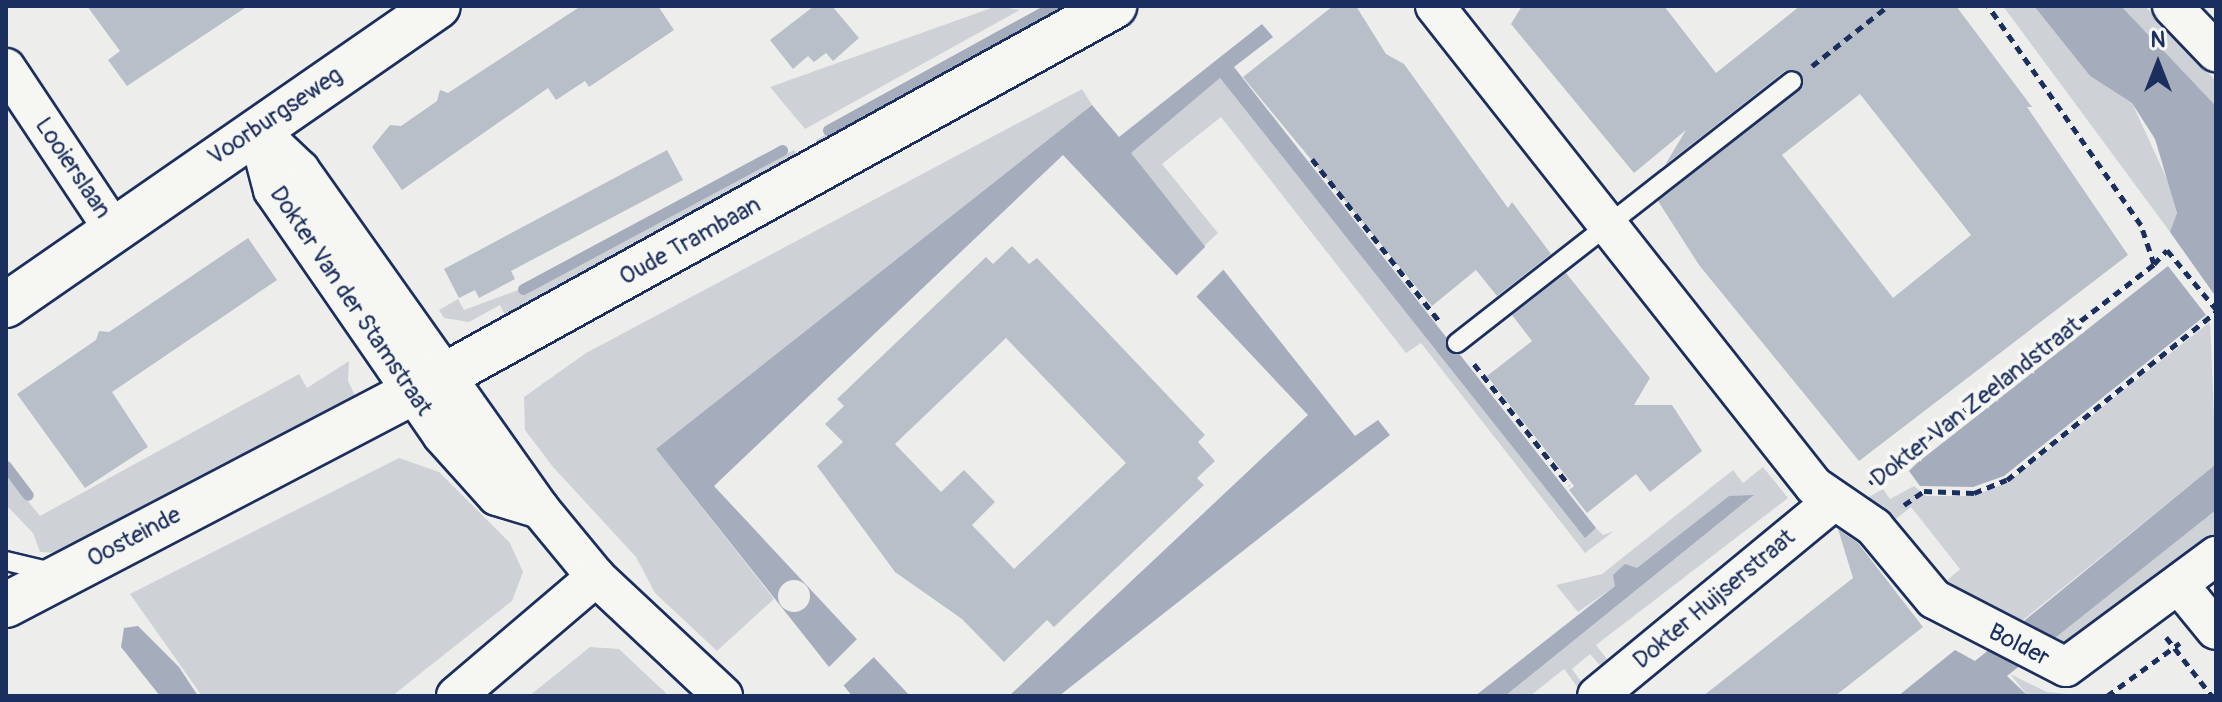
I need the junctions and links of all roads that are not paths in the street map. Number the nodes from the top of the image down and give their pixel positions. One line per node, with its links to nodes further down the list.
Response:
1 (438, 6): 8 (street, Voorburgseweg)
2 (1114, 6): 13 (street, Oude Trambaan)
3 (1435, 6): 9 (street)
4 (2172, 6): 5 (street)
5 (2216, 52)
6 (6, 68): 10 (street, Looierslaan)
7 (1792, 81): 9 (lane)
8 (257, 129): 10 (street, Voorburgseweg); 13 (street, Dokter Van der Stamstraat)
9 (1605, 226): 12 (lane); 15 (street)
10 (113, 229): 11 (street)
11 (6, 305)
12 (1457, 343)
13 (427, 385): 14 (street, Oude Trambaan); 19 (street, Dokter Van der Stamstraat)
14 (263, 469): 18 (street, Oosteinde)
15 (1832, 502): 20 (street, Bolder); 25 (street, Dokter Huijserstraat)
16 (2216, 556): 20 (street, Bolder)
17 (6, 561): 18 (lane)
18 (63, 575): 21 (street, Oosteinde)
19 (596, 577): 23 (street); 24 (street, Dokter Van der Stamstraat)
20 (2179, 585): 22 (street)
21 (6, 605)
22 (2213, 626)
23 (456, 696)
24 (723, 696)
25 (1597, 696)

